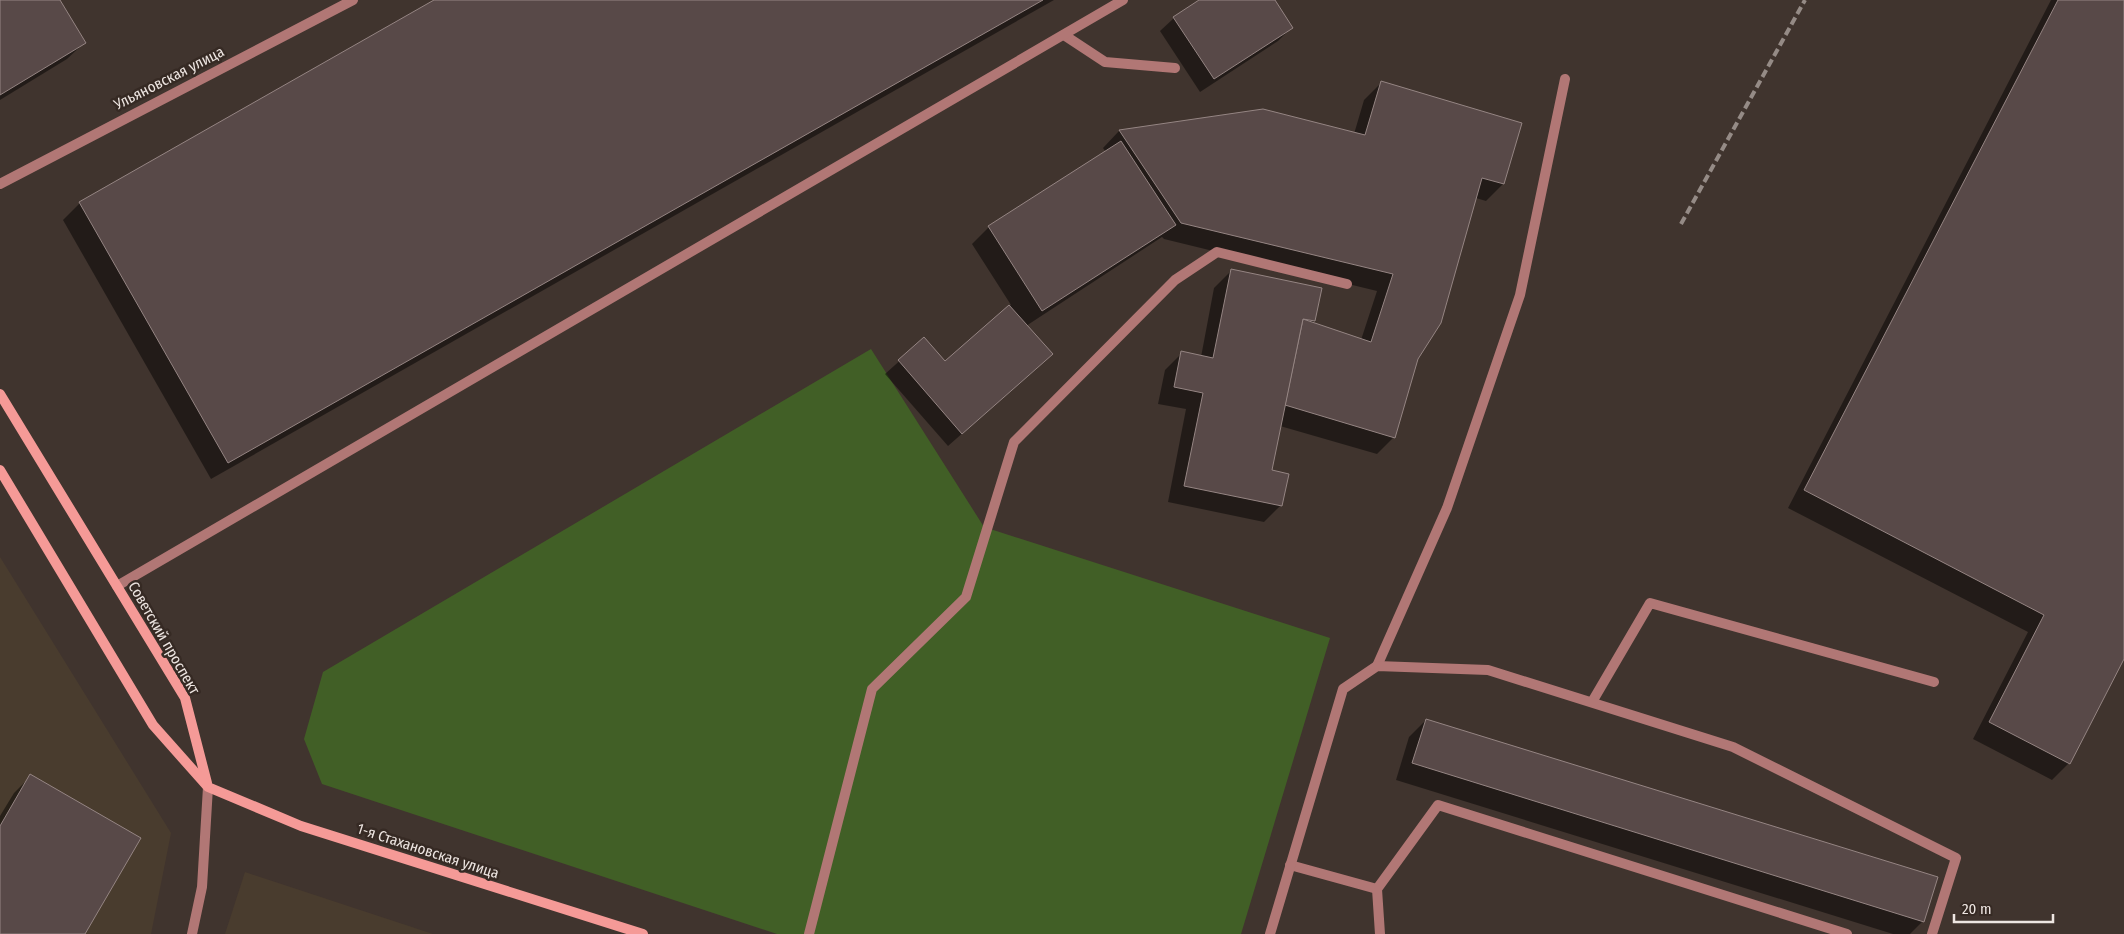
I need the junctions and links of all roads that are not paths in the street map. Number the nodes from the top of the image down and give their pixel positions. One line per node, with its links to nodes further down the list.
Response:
1 (353, 0): 6 (street, Ульяновская улица)
2 (1123, 0): 3 (street)
3 (1064, 34): 4 (street); 10 (street)
4 (1175, 68)
5 (1565, 79): 11 (street)
6 (0, 184)
7 (1347, 284): 19 (street)
8 (0, 394): 10 (main road, Советский проспект)
9 (0, 470): 14 (main road)
10 (117, 586): 14 (main road, Советский проспект)
11 (1377, 666): 13 (street); 15 (street)
12 (1934, 682): 13 (street)
13 (1592, 702): 23 (street)
14 (208, 787): 17 (street); 18 (main road, 1-я Стахановская улица)
15 (1290, 865): 16 (street); 20 (street)
16 (1377, 889): 21 (street); 22 (street)
17 (192, 934)
18 (642, 934)
19 (809, 934)
20 (1270, 934)
21 (1380, 934)
22 (1847, 934)
23 (1932, 934)

